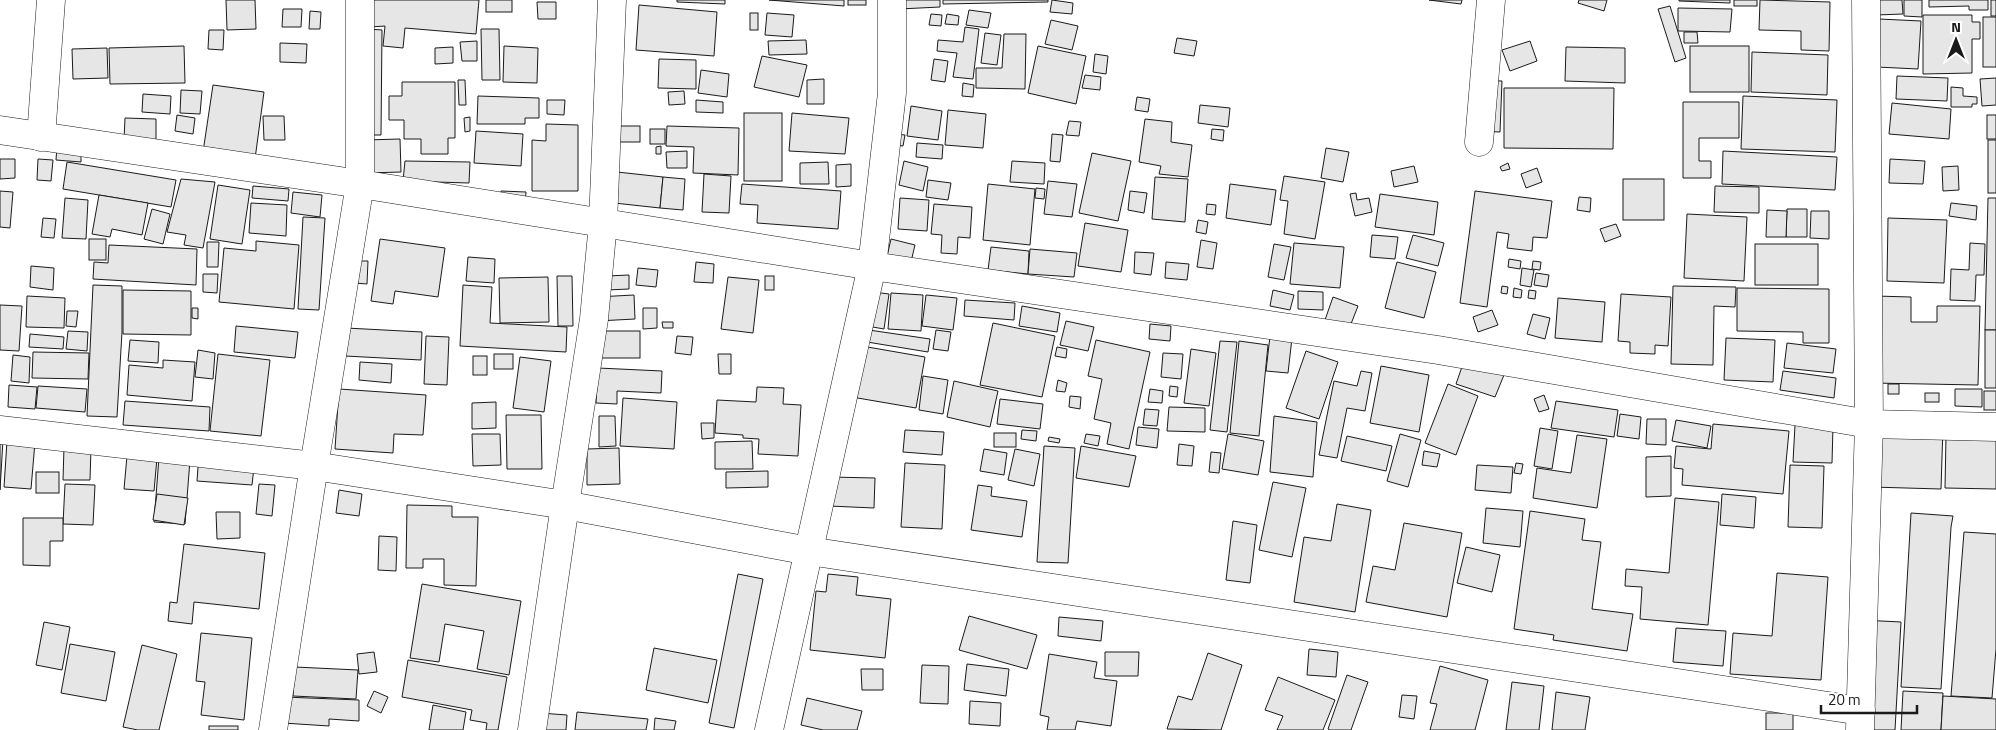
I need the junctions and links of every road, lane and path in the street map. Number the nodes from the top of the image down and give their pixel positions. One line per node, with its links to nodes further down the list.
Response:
1 (51, 0): 8 (street)
2 (360, 0): 10 (street)
3 (612, 0): 11 (street)
4 (892, 0): 12 (street)
5 (1491, 0): 9 (street)
6 (1866, 0): 13 (street)
7 (0, 130): 8 (street)
8 (41, 137): 10 (street)
9 (1479, 142)
10 (360, 184): 11 (street); 16 (street)
11 (604, 223): 12 (street); 17 (street)
12 (872, 266): 13 (street); 18 (street)
13 (1869, 424): 14 (street); 19 (street)
14 (1996, 427)
15 (0, 430): 16 (street)
16 (314, 466): 17 (street); 20 (street)
17 (565, 505): 18 (street); 21 (street)
18 (809, 551): 19 (street); 22 (street)
19 (1861, 720)
20 (273, 730)
21 (532, 730)
22 (769, 730)

